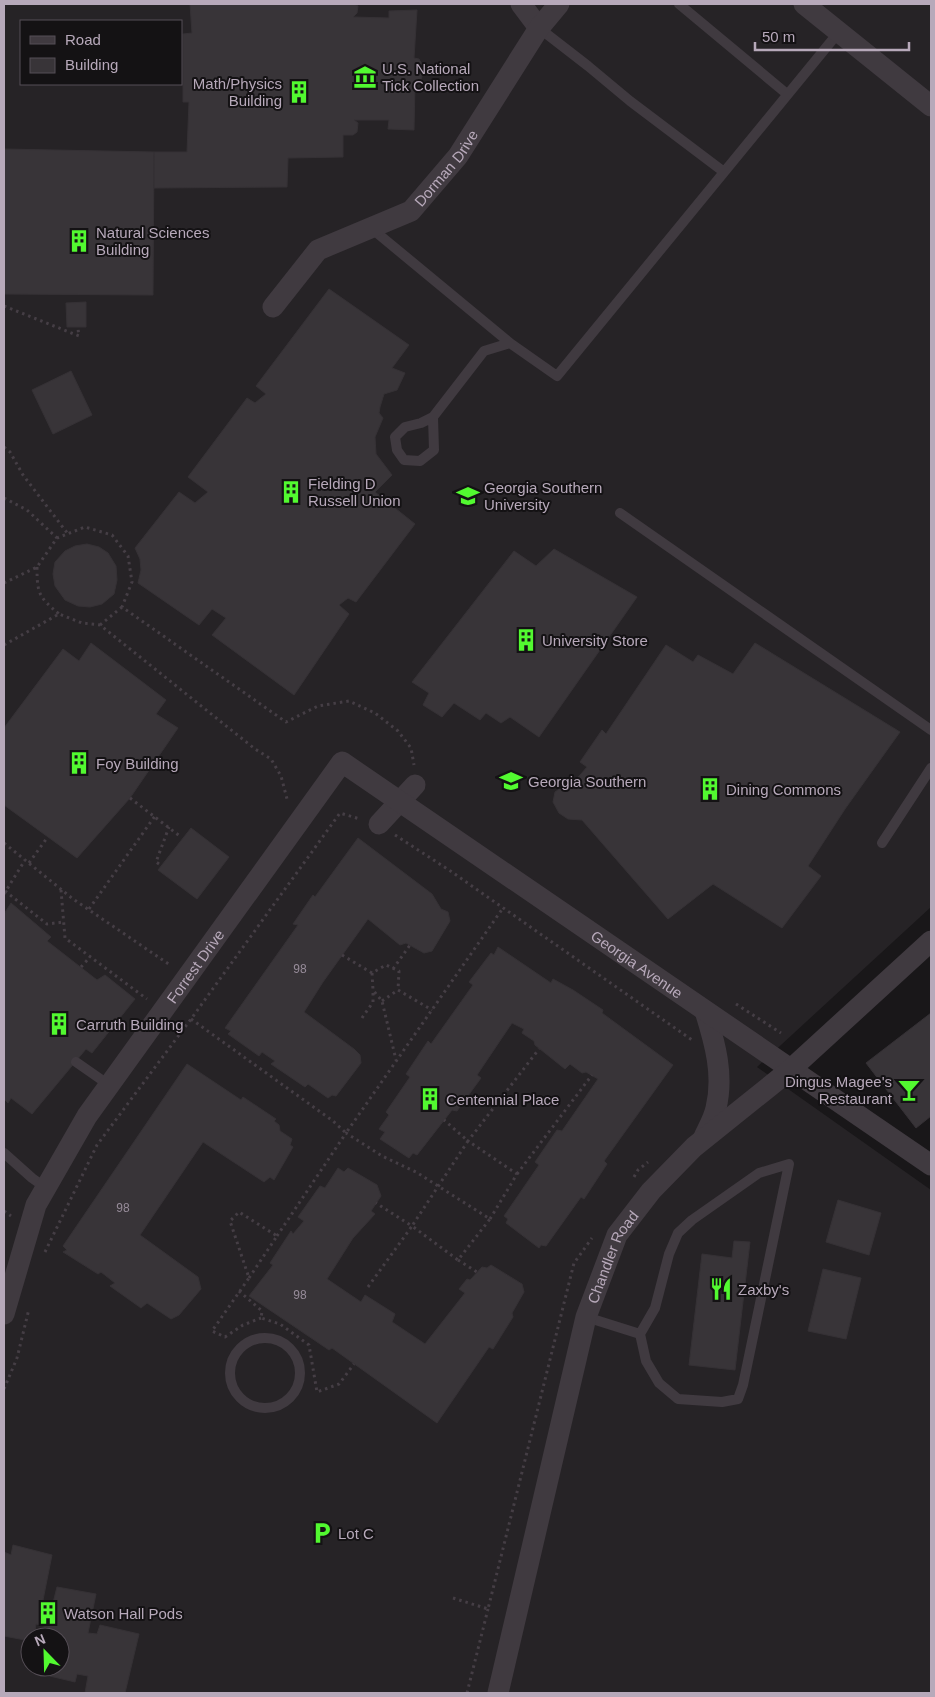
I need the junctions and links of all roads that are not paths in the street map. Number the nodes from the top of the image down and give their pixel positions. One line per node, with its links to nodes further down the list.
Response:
1 (520, 4): 5 (street)
2 (559, 4): 5 (street, Dorman Drive)
3 (679, 4): 7 (lane)
4 (804, 4): 6 (street)
5 (539, 28): 9 (lane); 10 (street, Dorman Drive)
6 (838, 33): 7 (lane); 8 (street)
7 (787, 94): 9 (lane)
8 (931, 106)
9 (724, 172): 12 (lane)
10 (371, 228): 11 (street, Dorman Drive); 12 (lane)
11 (273, 307)
12 (510, 343): 13 (lane)
13 (433, 417): 13 (lane)
14 (620, 513): 15 (lane)
15 (931, 730)
16 (342, 762): 19 (street, Georgia Avenue); 26 (street, Forrest Drive)
17 (931, 768): 21 (lane)
18 (415, 785): 19 (street)
19 (400, 801): 20 (street); 23 (street, Georgia Avenue)
20 (379, 824)
21 (882, 843)
22 (931, 941): 25 (street, Chandler Road)
23 (705, 1012): 25 (street, Georgia Avenue); 27 (street)
24 (76, 1062): 26 (lane)
25 (790, 1070): 27 (street, Chandler Road); 29 (street, Georgia Avenue)
26 (109, 1085): 30 (street, Forrest Drive)
27 (703, 1140): 32 (street, Chandler Road)
28 (4, 1153): 30 (lane)
29 (931, 1165)
30 (46, 1188): 31 (street, Forrest Drive)
31 (4, 1314)
32 (586, 1317): 33 (lane); 35 (street, Chandler Road)
33 (640, 1334): 33 (lane)
34 (270, 1408): 34 (lane)
35 (498, 1693)

